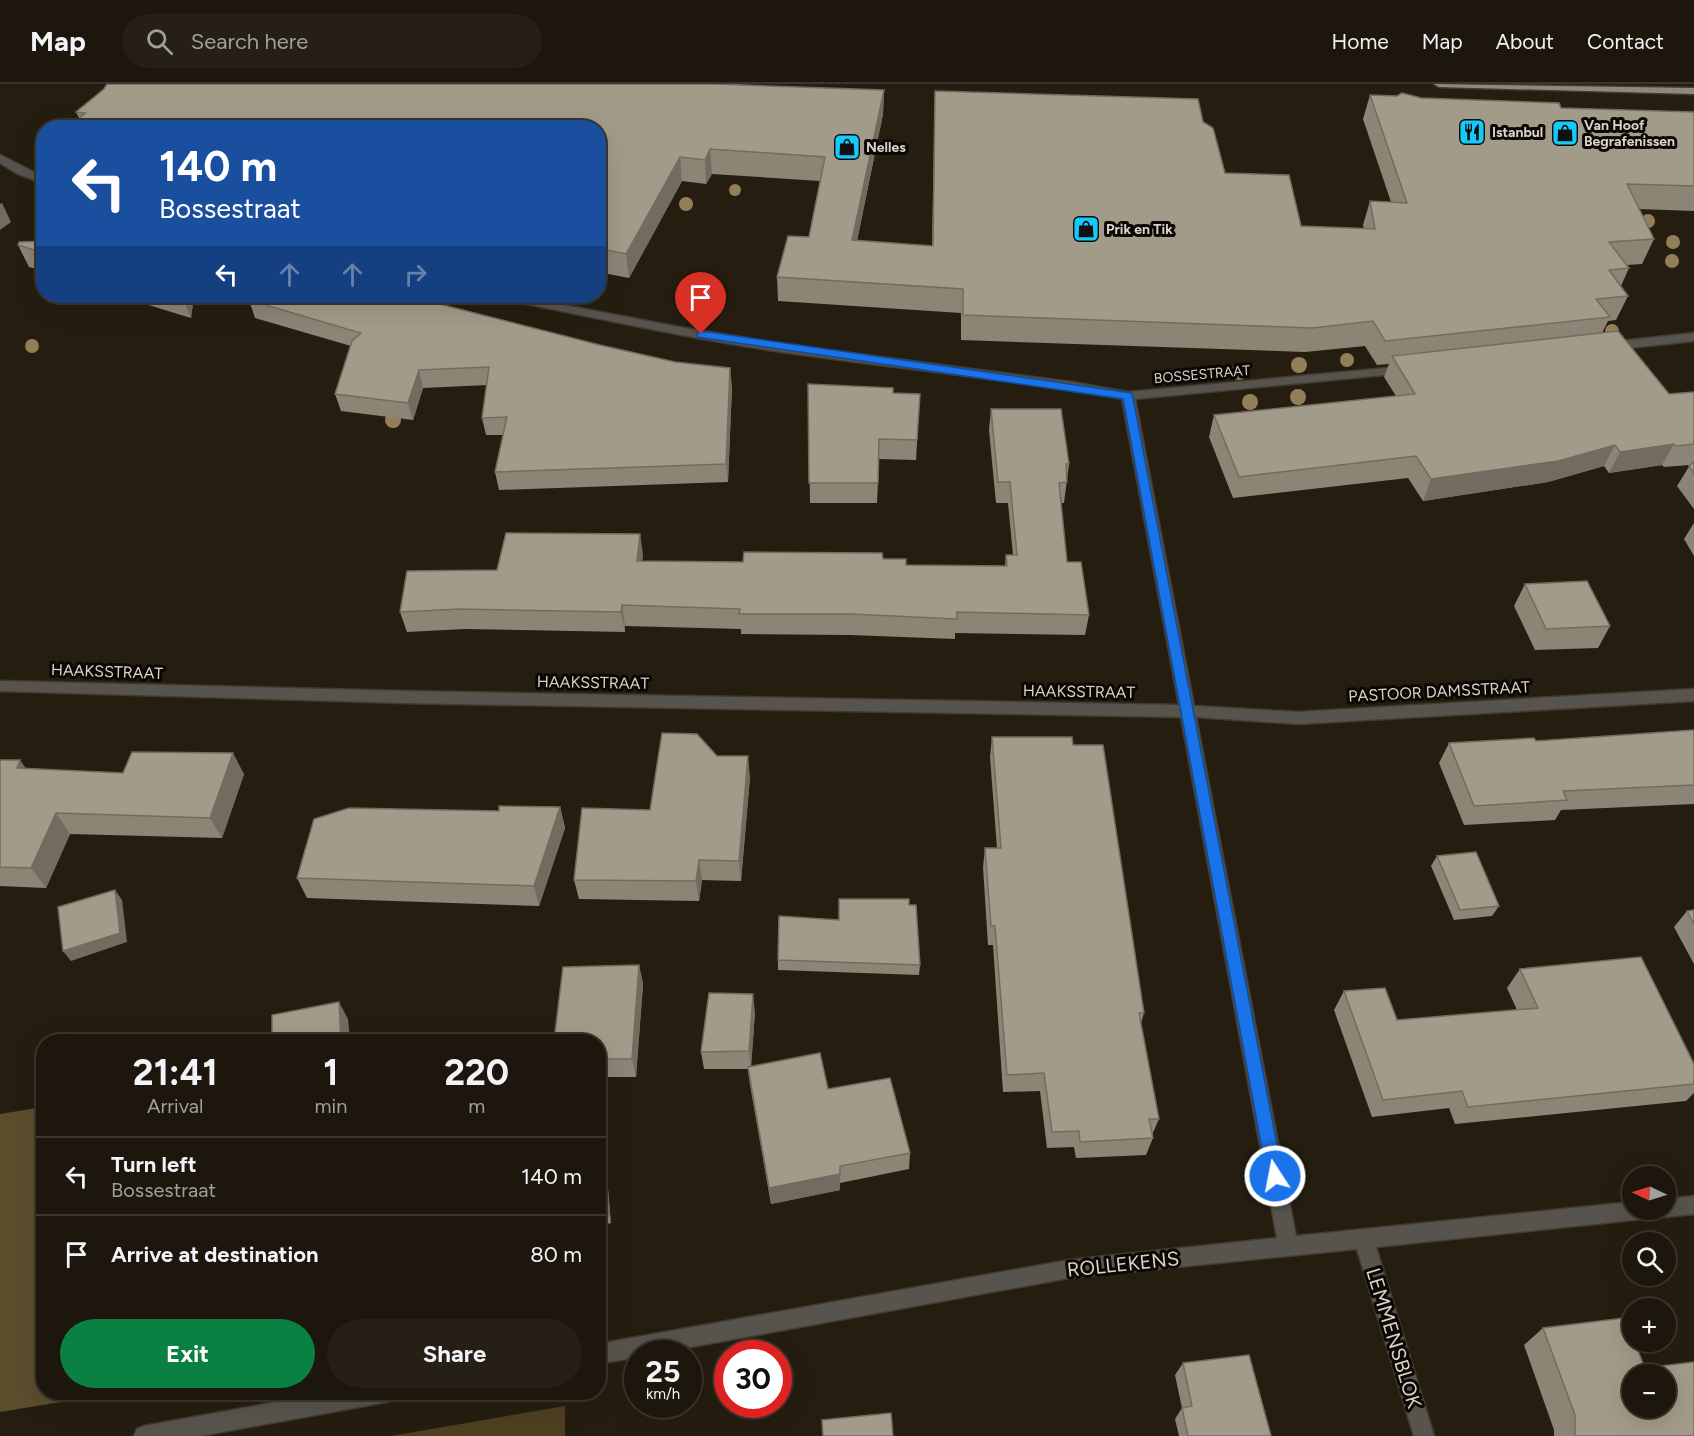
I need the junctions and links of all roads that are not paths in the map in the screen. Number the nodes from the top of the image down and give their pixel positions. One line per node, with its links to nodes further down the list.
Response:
1 (1439, 84): 2 (main road)
2 (1694, 91)
3 (0, 158): 4 (street)
4 (36, 178)
5 (540, 303): 9 (street, BOSSESTRAAT)
6 (1694, 337): 7 (street)
7 (1600, 347)
8 (1414, 368): 9 (street, BOSSESTRAAT)
9 (1128, 396): 12 (street)
10 (0, 686): 12 (street, HAAKSSTRAAT)
11 (1694, 695): 12 (street, PASTOOR DAMSSTRAAT)
12 (1186, 711): 17 (street)
13 (1694, 1205): 14 (street)
14 (1676, 1207)
15 (1622, 1212): 16 (street, ROLLEKENS)
16 (1364, 1239): 17 (street, ROLLEKENS); 21 (street, LEMMENSBLOK)
17 (1288, 1246): 18 (street, ROLLEKENS)
18 (606, 1353)
19 (343, 1400): 20 (street)
20 (144, 1436)
21 (1424, 1436)

